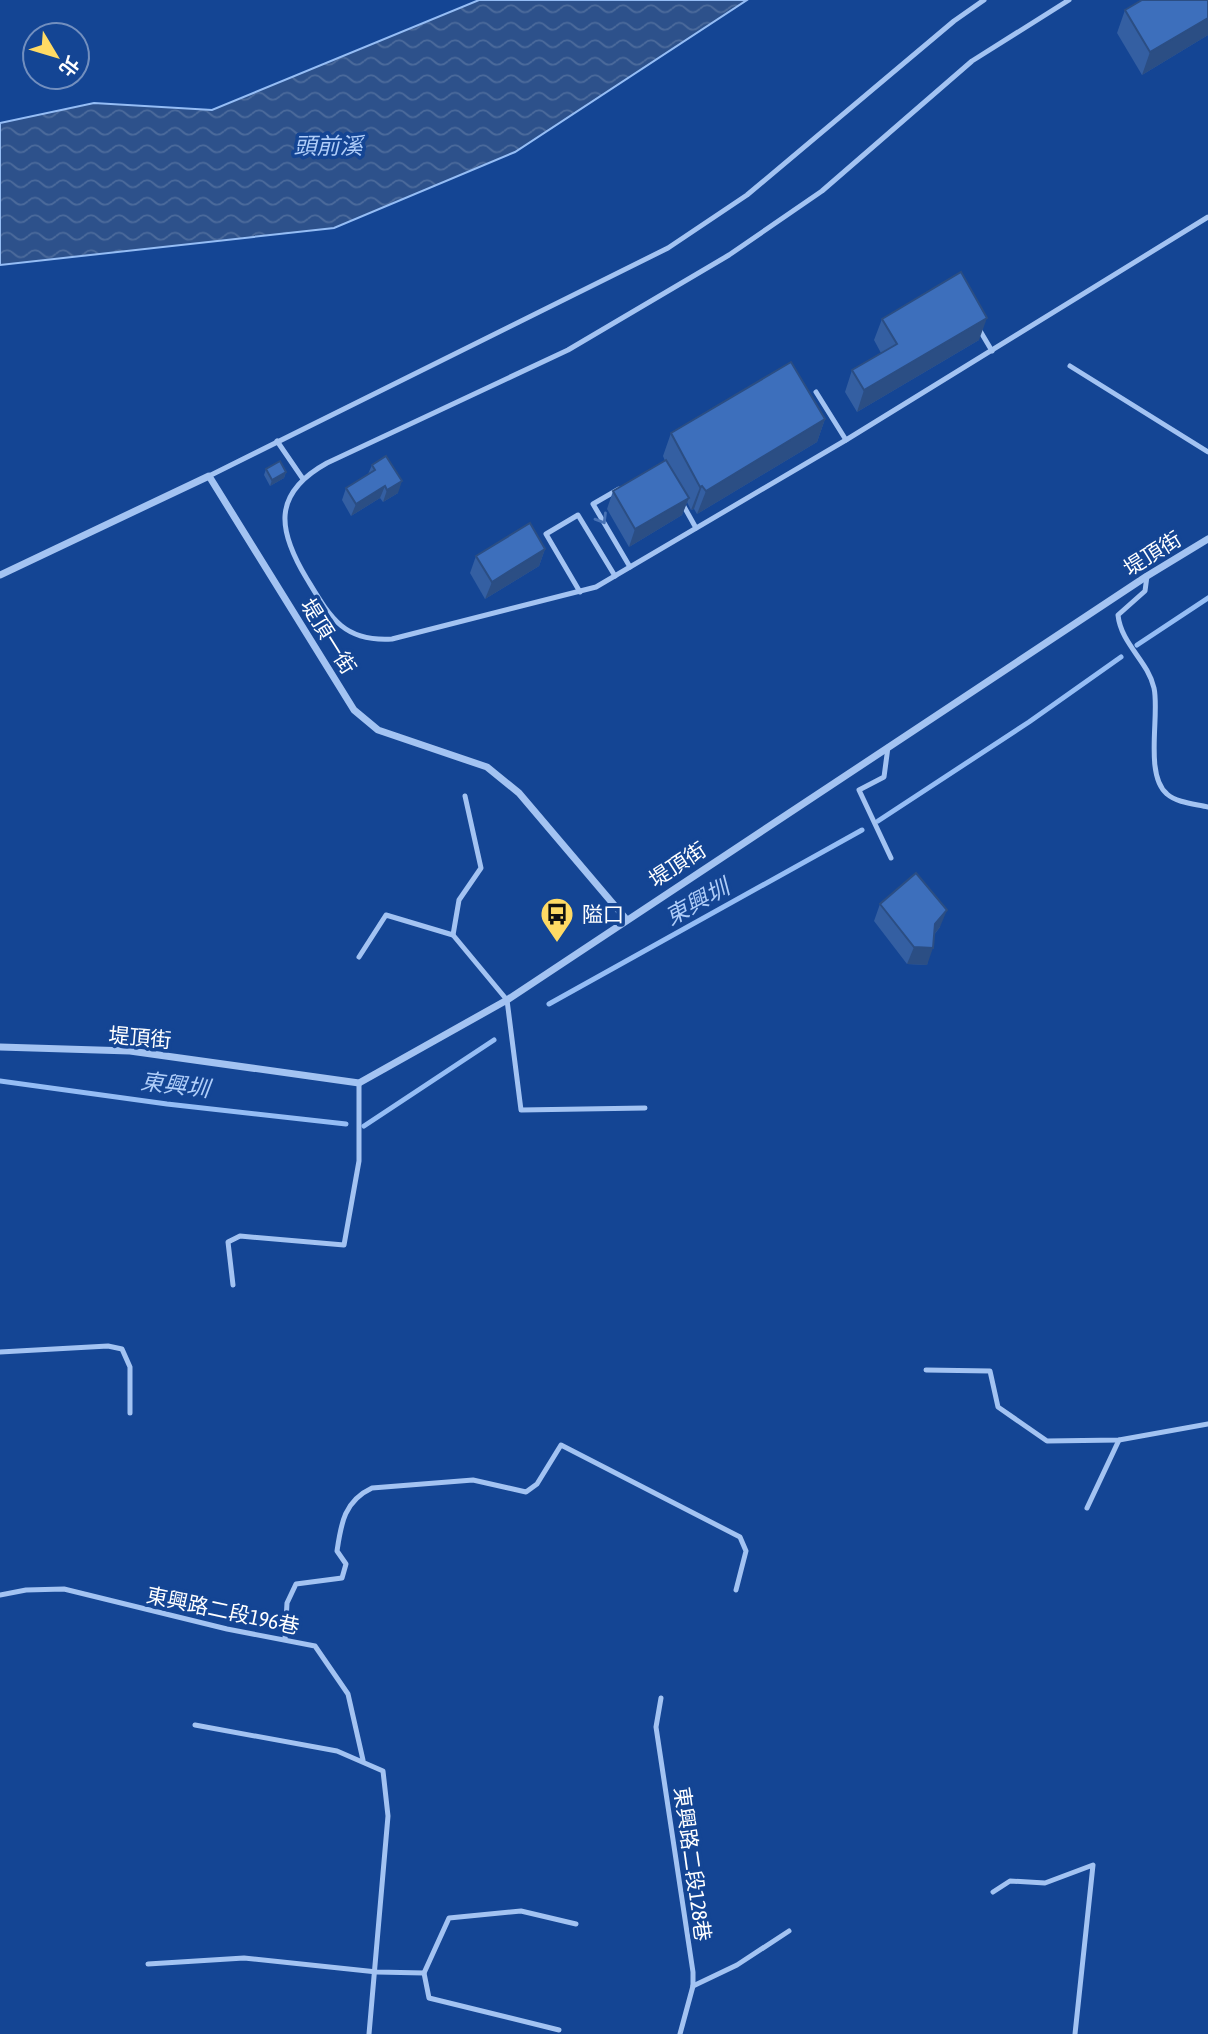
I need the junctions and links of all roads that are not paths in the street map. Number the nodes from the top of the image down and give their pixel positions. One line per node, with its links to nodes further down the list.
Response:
1 (984, 0): 9 (lane)
2 (1069, 0): 12 (lane)
3 (1208, 217): 5 (lane)
4 (973, 319): 5 (lane)
5 (992, 351): 8 (lane)
6 (1070, 366): 10 (lane)
7 (816, 392): 8 (lane)
8 (846, 440): 15 (lane)
9 (277, 441): 11 (lane); 12 (lane)
10 (1208, 452)
11 (209, 476): 18 (street); 26 (street, 堤頂一街)
12 (303, 479): 21 (lane)
13 (626, 485): 17 (lane, one-way to 17)
14 (678, 497): 15 (lane)
15 (696, 528): 17 (lane)
16 (1208, 539): 20 (street, 堤頂街)
17 (630, 567): 19 (lane)
18 (0, 575)
19 (615, 576): 21 (lane); 21 (lane)
20 (1147, 576): 22 (street, 堤頂街); 24 (lane)
21 (580, 592)
22 (888, 747): 25 (lane); 26 (street, 堤頂街)
23 (465, 796): 27 (lane)
24 (1208, 807)
25 (891, 858)
26 (626, 919): 29 (street, 堤頂街)
27 (453, 935): 28 (lane); 29 (lane)
28 (359, 957)
29 (508, 1000): 31 (street, 堤頂街); 32 (lane)
30 (0, 1047): 31 (street, 堤頂街)
31 (359, 1083): 33 (lane)
32 (645, 1108)
33 (233, 1285)
34 (0, 1352): 36 (lane)
35 (926, 1370): 38 (lane)
36 (131, 1413)
37 (1208, 1424): 38 (lane)
38 (1119, 1440): 39 (lane)
39 (1087, 1508)
40 (736, 1590): 42 (lane)
41 (0, 1595): 42 (lane, 東興路二段196巷)
42 (285, 1639): 45 (lane, 東興路二段196巷)
43 (661, 1698): 52 (lane, 東興路二段128巷)
44 (195, 1725): 45 (lane)
45 (363, 1760): 50 (lane, 東興路二段196巷)
46 (993, 1892): 56 (lane)
47 (576, 1924): 51 (lane)
48 (789, 1931): 52 (lane)
49 (148, 1964): 50 (lane)
50 (377, 1972): 51 (lane); 54 (lane, 東興路二段196巷)
51 (424, 1973): 53 (lane)
52 (693, 1986): 55 (lane, 東興路二段128巷)
53 (559, 2030)
54 (369, 2034)
55 (680, 2034)
56 (1075, 2034)

